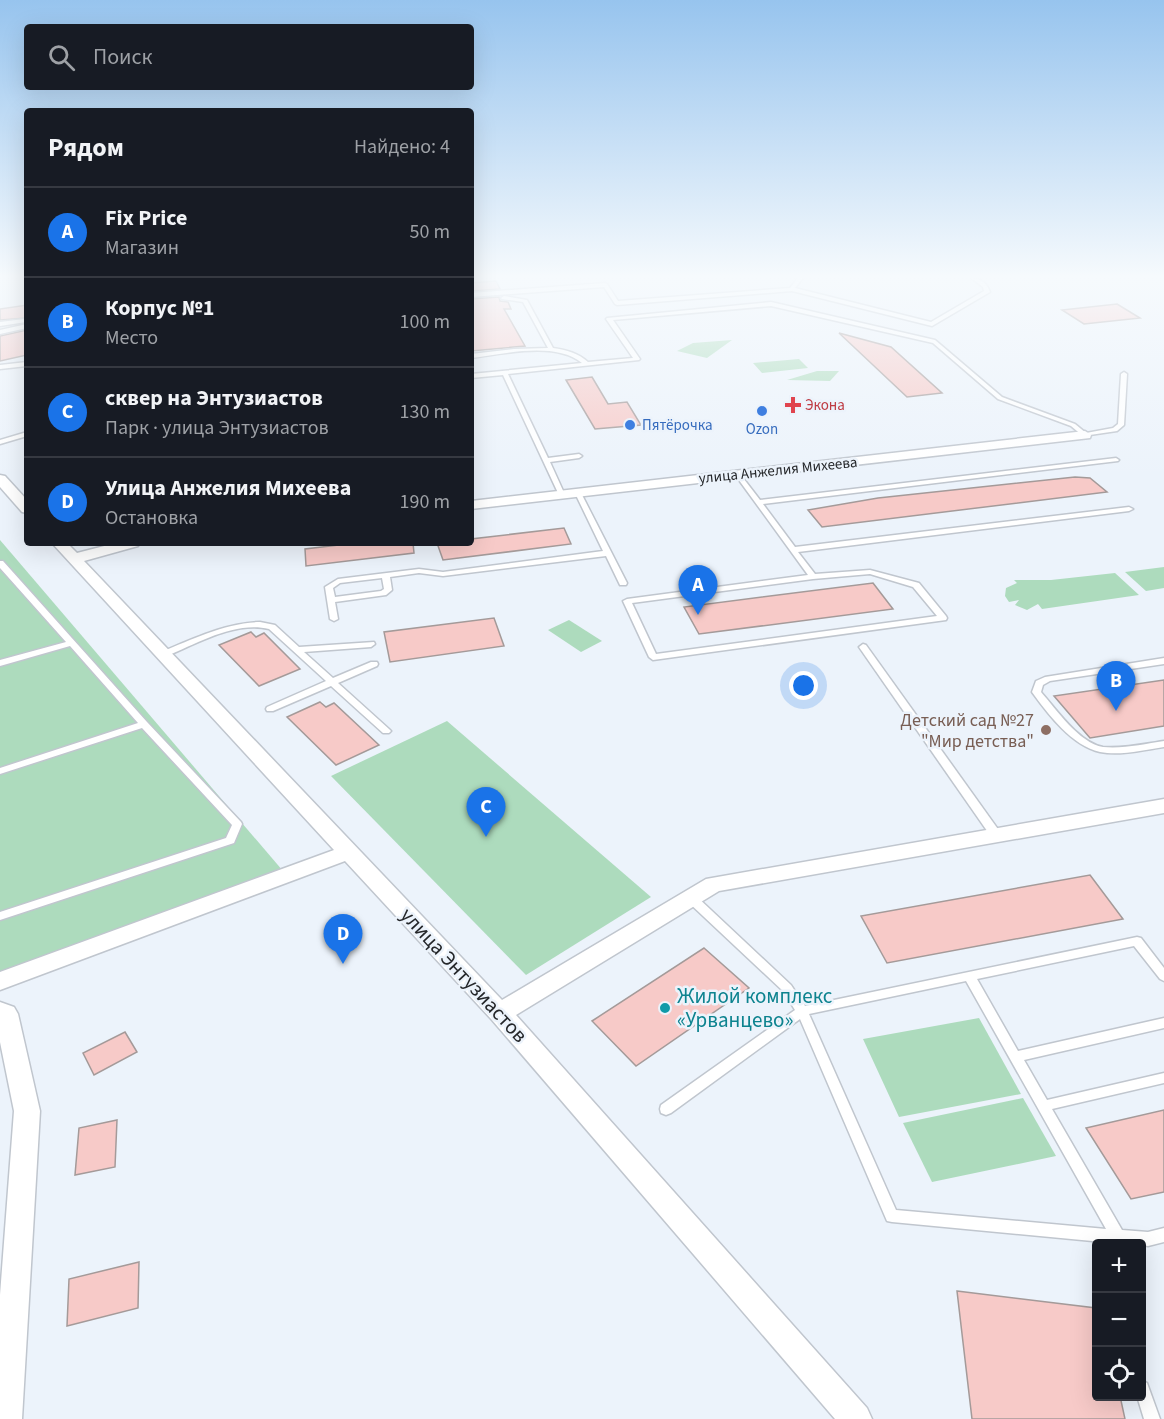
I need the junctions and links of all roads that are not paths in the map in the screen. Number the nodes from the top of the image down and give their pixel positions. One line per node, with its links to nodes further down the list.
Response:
1 (548, 344): 4 (lane)
2 (627, 344): 7 (lane)
3 (937, 344): 13 (lane)
4 (551, 349): 5 (lane); 7 (lane)
5 (474, 356)
6 (24, 364): 8 (lane)
7 (583, 364): 9 (lane)
8 (0, 367)
9 (505, 373): 11 (lane); 16 (lane)
10 (1124, 374): 13 (lane)
11 (474, 376)
12 (24, 435): 14 (lane)
13 (1085, 435): 18 (street, улица Анжелия Михеева)
14 (0, 442)
15 (579, 456): 16 (lane)
16 (546, 460): 21 (lane)
17 (1116, 460): 22 (lane)
18 (738, 475): 20 (street, улица Анжелия Михеева); 22 (lane)
19 (0, 479): 23 (street)
20 (578, 493): 21 (street, улица Анжелия Михеева); 29 (lane)
21 (562, 495): 24 (street, улица Анжелия Михеева)
22 (758, 502): 28 (lane)
23 (24, 505)
24 (474, 505)
25 (1129, 509): 28 (lane)
26 (62, 546): 30 (street, улица Энтузиастов)
27 (122, 546): 30 (street)
28 (793, 550): 34 (lane)
29 (608, 553): 33 (lane); 36 (lane)
30 (73, 559): 43 (street, улица Энтузиастов)
31 (0, 563): 32 (lane)
32 (11, 575): 35 (lane); 39 (lane)
33 (386, 575): 37 (lane); 37 (lane)
34 (813, 577): 34 (lane)
35 (0, 578)
36 (623, 583)
37 (331, 600): 38 (lane)
38 (334, 619)
39 (71, 643): 45 (lane); 49 (lane)
40 (371, 644): 42 (lane)
41 (863, 647): 54 (lane)
42 (297, 650): 43 (lane); 47 (lane)
43 (165, 654): 55 (street, улица Энтузиастов)
44 (1164, 662): 51 (lane)
45 (0, 663)
46 (374, 664): 47 (lane)
47 (332, 682): 48 (lane); 50 (lane)
48 (270, 709)
49 (144, 724): 52 (lane); 57 (lane)
50 (386, 731)
51 (1164, 744)
52 (0, 771)
53 (1164, 806): 54 (street)
54 (996, 835): 56 (street)
55 (350, 852): 60 (street); 63 (street, улица Энтузиастов)
56 (691, 898): 61 (lane); 63 (street)
57 (0, 916)
58 (969, 976): 59 (lane); 61 (lane); 65 (lane)
59 (1164, 976)
60 (0, 981)
61 (802, 1011): 68 (lane); 70 (lane)
62 (0, 1012): 72 (street)
63 (500, 1013): 73 (street, улица Энтузиастов)
64 (1164, 1023): 65 (lane)
65 (1015, 1057): 67 (lane)
66 (1164, 1078): 67 (lane)
67 (1043, 1106): 70 (lane)
68 (666, 1109)
69 (1164, 1235): 70 (lane)
70 (1118, 1236)
71 (1146, 1400): 74 (lane)
72 (6, 1419)
73 (856, 1419)
74 (1152, 1419)

